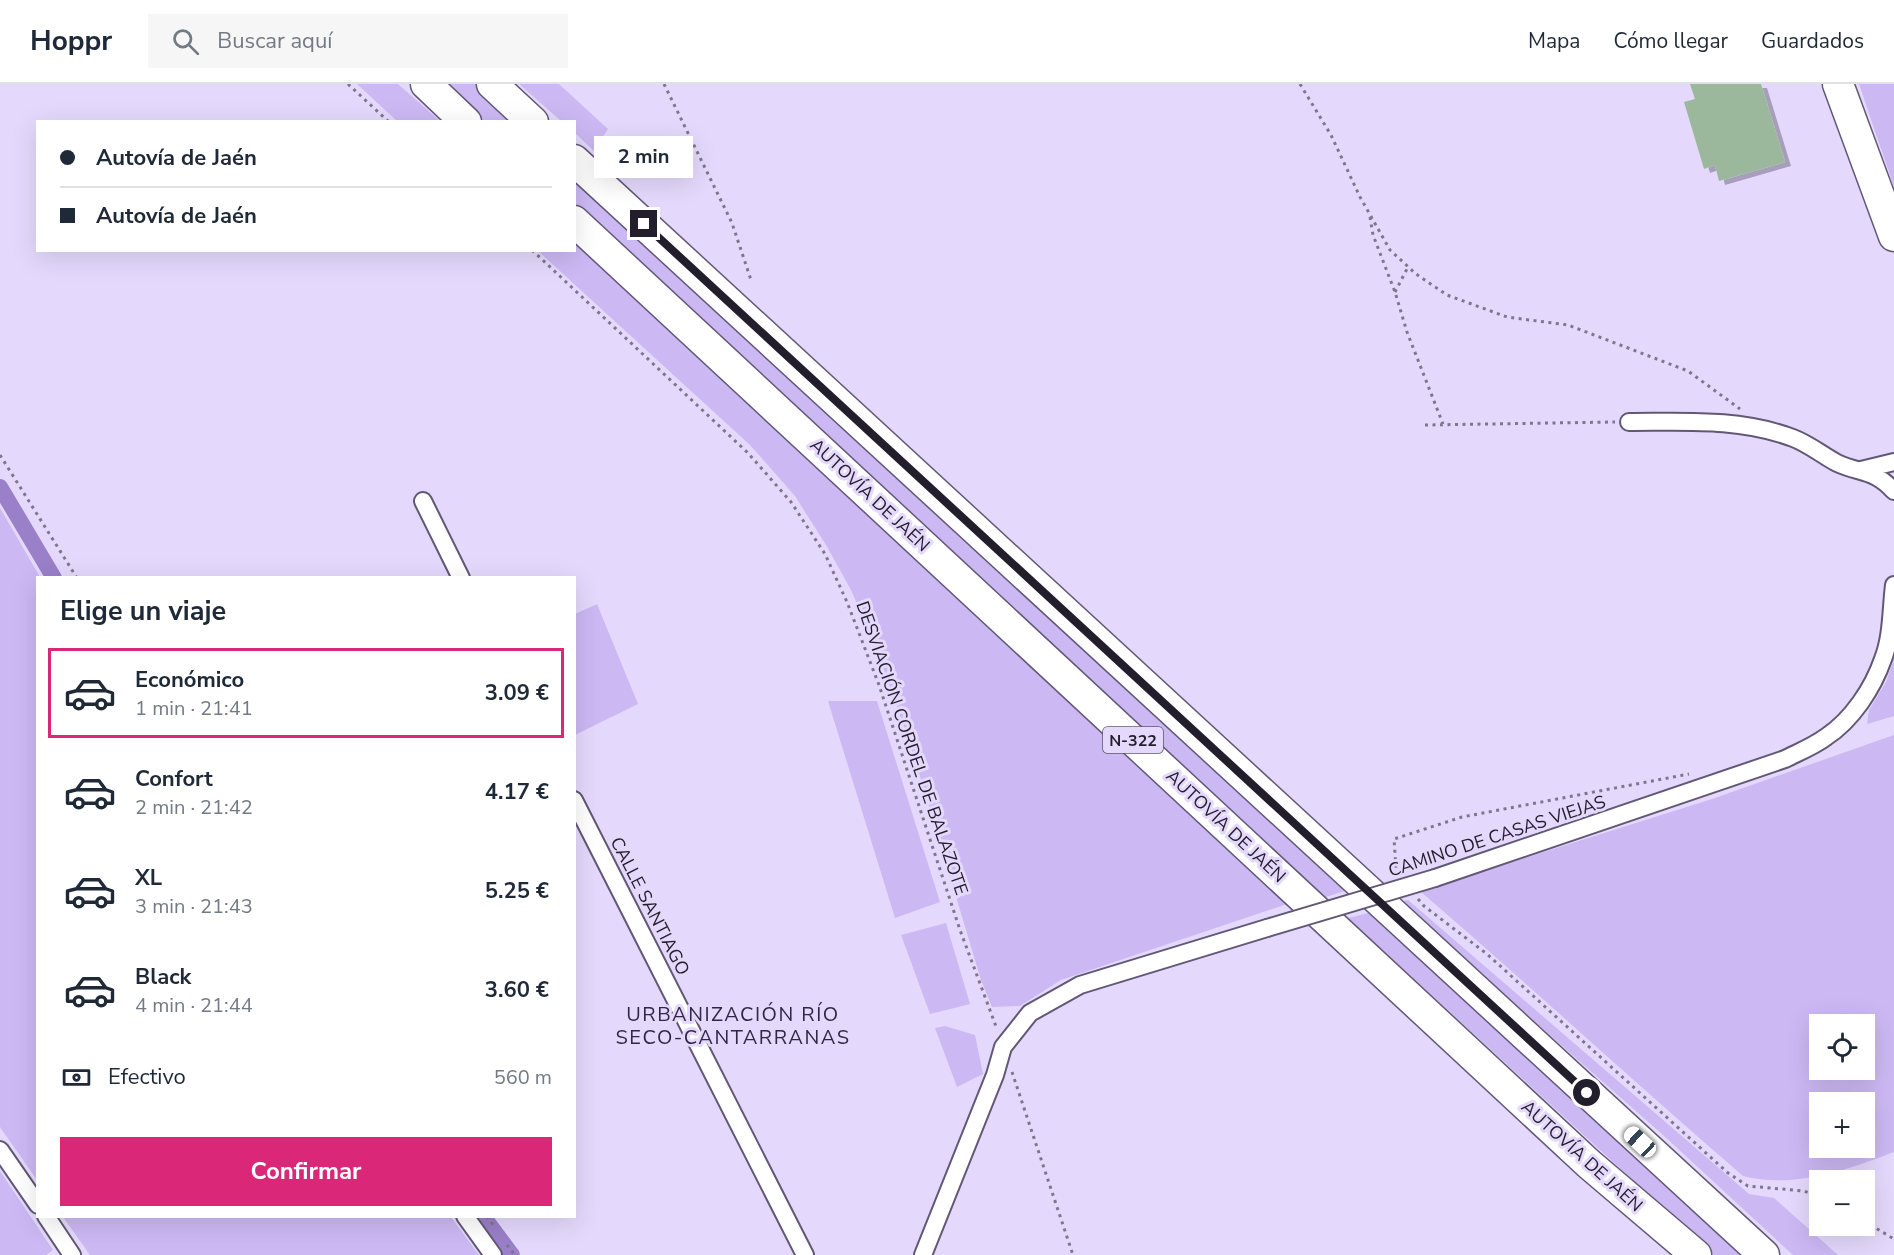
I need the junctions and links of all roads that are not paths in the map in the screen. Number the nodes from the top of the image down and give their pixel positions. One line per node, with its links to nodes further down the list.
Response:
1 (426, 84): 4 (highway)
2 (492, 84): 5 (highway)
3 (1838, 84): 8 (highway)
4 (464, 120)
5 (531, 120)
6 (576, 162): 28 (highway, N-322)
7 (576, 223): 18 (highway, AUTOVÍA DE JAÉN / N-322)
8 (1894, 237)
9 (1629, 422): 11 (street)
10 (1894, 462): 11 (street)
11 (1860, 470): 12 (street)
12 (1894, 491)
13 (423, 501): 14 (street)
14 (460, 576)
15 (1894, 585): 25 (street, CAMINO DE CASAS VIEJAS, bridge)
16 (576, 804): 24 (street, CALLE SANTIAGO)
17 (0, 1150): 19 (street)
18 (1588, 1164): 26 (highway); 27 (highway, AUTOVÍA DE JAÉN / N-322)
19 (36, 1202)
20 (47, 1218): 22 (street)
21 (466, 1218): 23 (street)
22 (72, 1255)
23 (493, 1255)
24 (805, 1255)
25 (923, 1255)
26 (1677, 1255)
27 (1696, 1255)
28 (1764, 1255)

